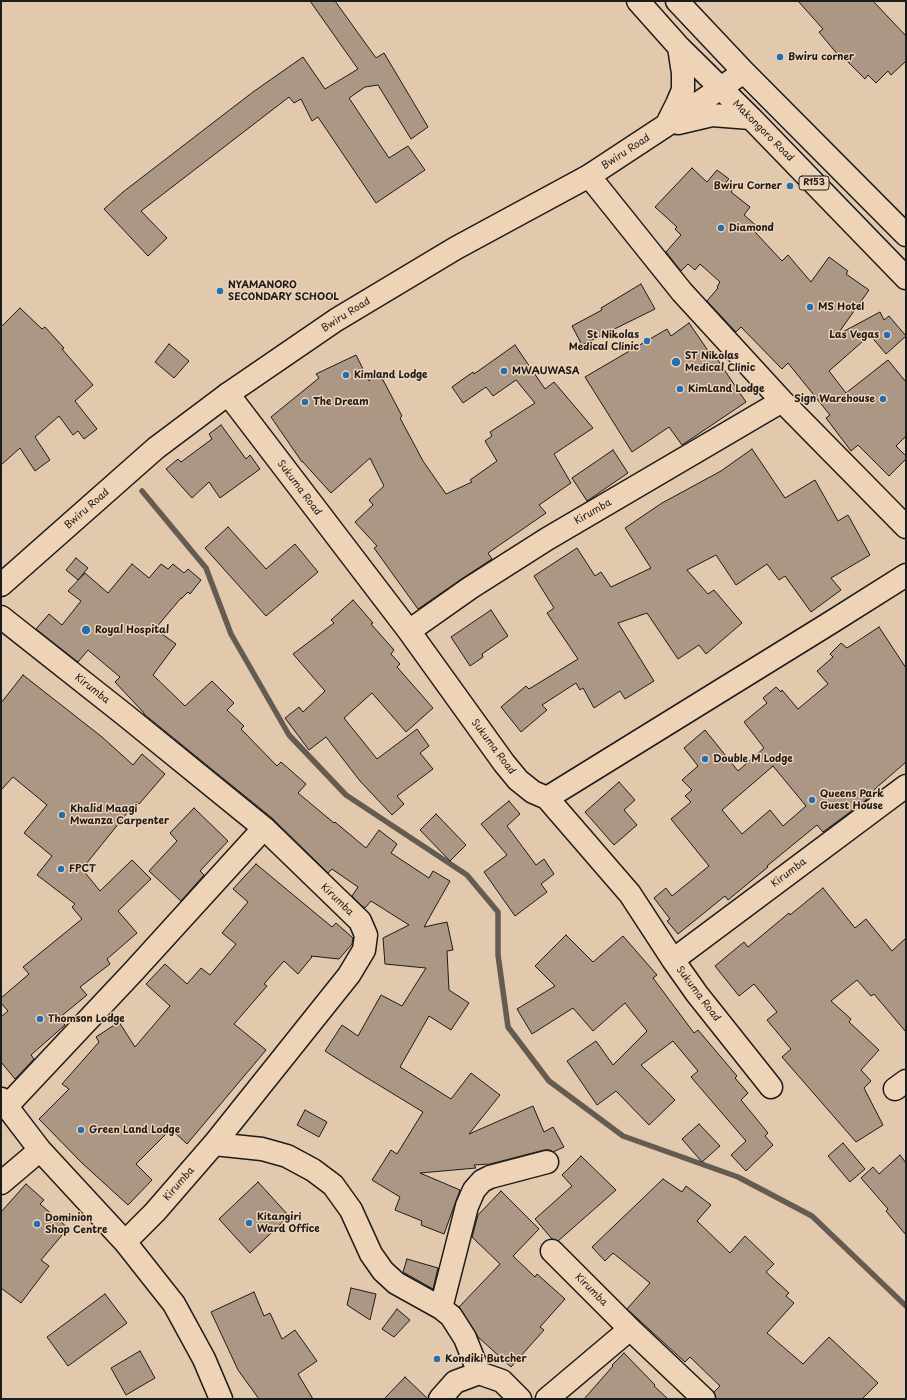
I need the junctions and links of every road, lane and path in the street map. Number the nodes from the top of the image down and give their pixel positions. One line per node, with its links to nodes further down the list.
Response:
1 (638, 1): 3 (street, Makongoro Road / R153)
2 (677, 1): 4 (street, R153)
3 (679, 47): 5 (street, Makongoro Road / R153); 7 (street)
4 (744, 72): 5 (street, Bwiru Road); 9 (street, R153)
5 (720, 88): 6 (street, Makongoro Road / R153); 7 (street, Bwiru Road)
6 (751, 118): 7 (street); 10 (street, Makongoro Road / R153)
7 (665, 126): 8 (street, Bwiru Road)
8 (589, 176): 11 (street, Bwiru Road); 12 (street)
9 (906, 235)
10 (906, 278)
11 (228, 394): 15 (street, Bwiru Road); 17 (street, Sukuma Road)
12 (782, 401): 13 (street); 17 (street, Kirumba)
13 (906, 527)
14 (906, 575): 19 (street)
15 (1, 585)
16 (1, 617): 20 (street, Kirumba)
17 (409, 631): 19 (street, Sukuma Road)
18 (906, 786): 21 (street, Kirumba)
19 (547, 798): 21 (street, Sukuma Road)
20 (264, 828): 23 (street); 24 (street, Kirumba)
21 (673, 960): 22 (street, Sukuma Road)
22 (770, 1087)
23 (4, 1102): 25 (street)
24 (214, 1144): 28 (street, Kirumba); 30 (street)
25 (40, 1150): 27 (street); 28 (street)
26 (547, 1162): 30 (street)
27 (1, 1183)
28 (125, 1242): 33 (street)
29 (552, 1251): 31 (street, Kirumba)
30 (441, 1308): 32 (street)
31 (630, 1329): 36 (street); 37 (street, Kirumba)
32 (479, 1373): 34 (street); 35 (street)
33 (221, 1399)
34 (440, 1399)
35 (520, 1399)
36 (547, 1399)
37 (704, 1399)

